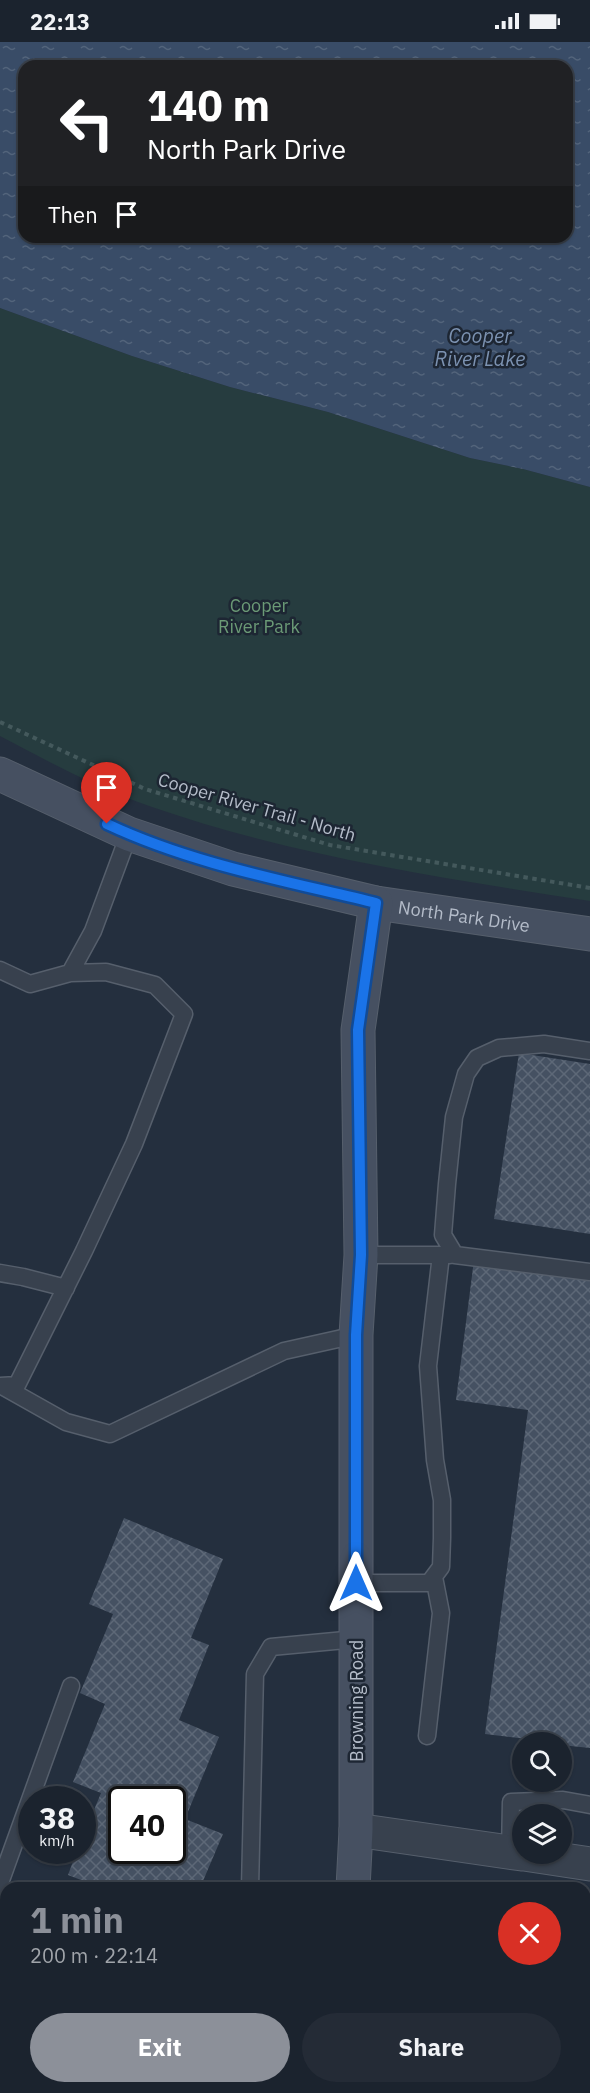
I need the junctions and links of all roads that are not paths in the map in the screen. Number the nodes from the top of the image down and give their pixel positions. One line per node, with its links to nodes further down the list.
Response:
1 (0, 774): 2 (street, North Park Drive)
2 (129, 834): 3 (street, North Park Drive); 6 (lane)
3 (376, 903): 4 (street, North Park Drive); 8 (street, Browning Road)
4 (590, 933)
5 (0, 970): 6 (lane)
6 (70, 973): 12 (lane)
7 (590, 1051): 9 (lane)
8 (361, 1255): 9 (lane); 13 (street, Browning Road)
9 (448, 1255): 10 (lane); 15 (lane)
10 (590, 1272)
11 (0, 1273): 12 (lane)
12 (66, 1288): 14 (lane)
13 (356, 1335): 14 (lane); 16 (street, Browning Road)
14 (1, 1386)
15 (434, 1577): 16 (lane); 19 (lane)
16 (356, 1583): 17 (street, Browning Road)
17 (356, 1639): 22 (street, Browning Road); 27 (lane)
18 (71, 1686): 26 (lane)
19 (427, 1736)
20 (590, 1805): 21 (lane)
21 (512, 1808)
22 (356, 1830): 23 (street); 28 (street, Browning Road)
23 (512, 1852)
24 (572, 1861): 25 (street)
25 (590, 1864)
26 (1, 1882)
27 (250, 1882)
28 (353, 1882)

